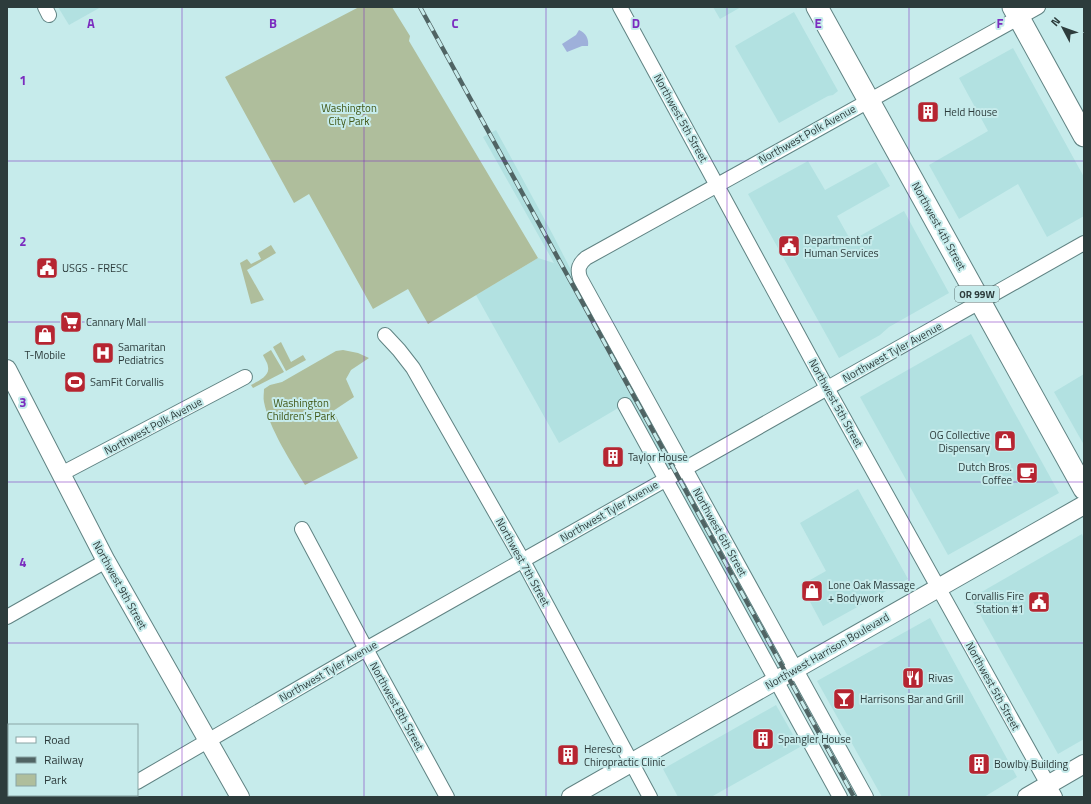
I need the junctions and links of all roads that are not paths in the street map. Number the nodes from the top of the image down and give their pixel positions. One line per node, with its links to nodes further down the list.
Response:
1 (620, 7): 7 (street, Northwest 5th Street)
2 (817, 7): 5 (highway, Northwest 4th Street / OR 99W)
3 (1038, 7): 4 (street, Northwest Polk Avenue)
4 (1016, 12): 5 (street, Northwest Polk Avenue); 6 (highway)
5 (869, 100): 7 (street, Northwest Polk Avenue); 10 (highway, Northwest 4th Street / OR 99W)
6 (1084, 136)
7 (717, 185): 9 (street, Northwest Polk Avenue); 14 (street, Northwest 5th Street)
8 (1084, 243): 10 (street, Northwest Tyler Avenue)
9 (578, 266): 16 (street, Northwest 6th Street)
10 (981, 302): 14 (street, Northwest Tyler Avenue); 19 (highway, Northwest 4th Street / OR 99W)
11 (384, 335): 23 (street, Northwest 7th Street)
12 (7, 368): 17 (main road, Northwest 9th Street)
13 (245, 377): 17 (street, Northwest Polk Avenue)
14 (827, 388): 16 (street, Northwest Tyler Avenue); 24 (street, Northwest 5th Street)
15 (625, 405): 18 (street, Northwest 6th Street)
16 (684, 468): 18 (street, Northwest Tyler Avenue); 27 (street, Northwest 6th Street)
17 (61, 474): 22 (main road, Northwest 9th Street)
18 (666, 478): 23 (street, Northwest Tyler Avenue); 28 (street, Northwest 6th Street)
19 (1084, 489)
20 (1084, 505): 24 (main road, Northwest Harrison Boulevard)
21 (302, 529): 26 (street, Northwest 8th Street)
22 (106, 561): 25 (street); 29 (main road, Northwest 9th Street)
23 (523, 561): 26 (street, Northwest Tyler Avenue); 30 (street, Northwest 7th Street)
24 (938, 588): 27 (main road, Northwest Harrison Boulevard); 33 (street, Northwest 5th Street)
25 (7, 616)
26 (366, 649): 29 (street, Northwest Tyler Avenue); 35 (street, Northwest 8th Street)
27 (796, 670): 28 (main road, Northwest Harrison Boulevard); 39 (street, Northwest 6th Street)
28 (777, 680): 30 (main road, Northwest Harrison Boulevard); 38 (street, Northwest 6th Street)
29 (207, 741): 32 (street, Northwest Tyler Avenue); 34 (main road, Northwest 9th Street)
30 (631, 762): 36 (main road, Northwest Harrison Boulevard); 37 (street, Northwest 7th Street)
31 (1084, 764): 33 (main road)
32 (138, 781)
33 (1052, 791): 40 (main road)
34 (240, 797)
35 (448, 797)
36 (571, 797)
37 (650, 797)
38 (840, 797)
39 (866, 797)
40 (1027, 797)

